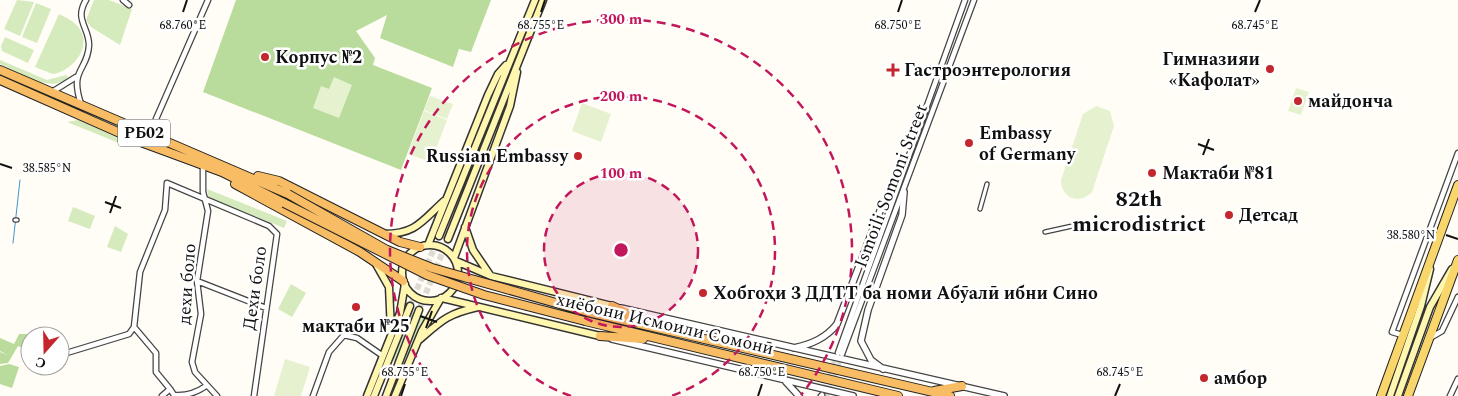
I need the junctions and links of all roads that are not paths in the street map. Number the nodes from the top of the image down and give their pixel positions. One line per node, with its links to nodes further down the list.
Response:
1 (86, 0): 12 (street)
2 (123, 0): 8 (street)
3 (208, 0): 18 (street)
4 (535, 0): 9 (main road)
5 (543, 0): 10 (main road)
6 (965, 0): 16 (street, Ismoili Somoni Street)
7 (974, 0): 17 (street, Ismoili Somoni Street)
8 (128, 5)
9 (510, 61): 28 (main road); 35 (main road)
10 (517, 65): 32 (main road); 36 (main road)
11 (0, 70): 14 (highway, хиёбони Исмоили Сомонӣ / РБ02)
12 (76, 77): 14 (street); 15 (street)
13 (0, 80): 20 (highway, РБ02)
14 (51, 92): 15 (highway, хиёбони Исмоили Сомонӣ / РБ02)
15 (81, 105): 18 (highway, хиёбони Исмоили Сомонӣ / РБ02)
16 (927, 106): 17 (street); 25 (street, Ismoili Somoni Street)
17 (935, 109): 26 (street, Ismoili Somoni Street)
18 (149, 135): 22 (highway, хиёбони Исмоили Сомонӣ / РБ02)
19 (1458, 153): 61 (street)
20 (204, 166): 21 (highway, РБ02); 29 (street, дехи боло)
21 (215, 170): 44 (highway, РБ02); 63 (highway, хиёбони Исмоили Сомонӣ / РБ02, bridge)
22 (236, 171): 34 (highway, РБ02); 58 (highway, хиёбони Исмоили Сомонӣ / РБ02, bridge)
23 (987, 184): 30 (street)
24 (1458, 186): 27 (main road); 37 (main road)
25 (896, 187): 40 (street, Ismoili Somoni Street); 65 (street)
26 (904, 192): 41 (street, Ismoili Somoni Street); 68 (street)
27 (1458, 193)
28 (447, 198): 34 (main road); 38 (main road)
29 (206, 200): 47 (street, дехи боло); 54 (street, Дехи боло); 57 (street)
30 (980, 209)
31 (1086, 223): 33 (street)
32 (465, 227): 42 (main road); 45 (main road)
33 (1044, 232)
34 (384, 234): 39 (highway, РБ02)
35 (439, 236)
36 (448, 239)
37 (1436, 244): 61 (main road); 89 (main road)
38 (428, 245): 39 (main road); 42 (main road)
39 (420, 247): 48 (main road)
40 (873, 255): 41 (street); 41 (street, Ismoili Somoni Street)
41 (879, 258)
42 (455, 259): 45 (main road); 50 (main road)
43 (1458, 259): 46 (main road); 90 (main road)
44 (374, 261): 48 (highway, РБ02); 59 (main road)
45 (491, 276): 53 (main road)
46 (1455, 281): 62 (main road)
47 (197, 282): 54 (street); 71 (street, дехи боло)
48 (404, 282): 50 (main road); 59 (main road)
49 (1458, 297): 56 (street)
50 (442, 298): 52 (main road); 64 (main road)
51 (410, 306): 80 (main road)
52 (482, 306): 60 (main road); 64 (main road)
53 (612, 306): 58 (highway); 65 (street)
54 (266, 308): 77 (street, Дехи боло)
55 (419, 310): 81 (main road)
56 (1456, 312): 62 (street)
57 (134, 327): 66 (street); 73 (street)
58 (661, 328): 74 (highway)
59 (391, 335): 67 (main road)
60 (600, 336): 63 (highway); 70 (street)
61 (1402, 336): 88 (main road)
62 (1429, 338): 91 (main road)
63 (663, 340): 85 (highway, хиёбони Исмоили Сомонӣ)
64 (417, 342): 82 (main road)
65 (792, 348): 68 (street)
66 (70, 352)
67 (383, 356): 78 (street); 79 (main road)
68 (885, 370): 72 (street)
69 (1458, 379): 92 (street)
70 (785, 381): 83 (street); 84 (street)
71 (206, 386): 73 (street); 76 (street, дехи боло)
72 (962, 386): 74 (highway); 87 (street)
73 (170, 389): 75 (street)
74 (931, 392): 86 (highway)
75 (162, 396)
76 (217, 396)
77 (254, 396)
78 (313, 396)
79 (367, 396)
80 (374, 396)
81 (386, 396)
82 (395, 396)
83 (799, 396)
84 (853, 396)
85 (898, 396)
86 (950, 396)
87 (1004, 396)
88 (1380, 396)
89 (1390, 396)
90 (1398, 396)
91 (1408, 396)
92 (1450, 396)

